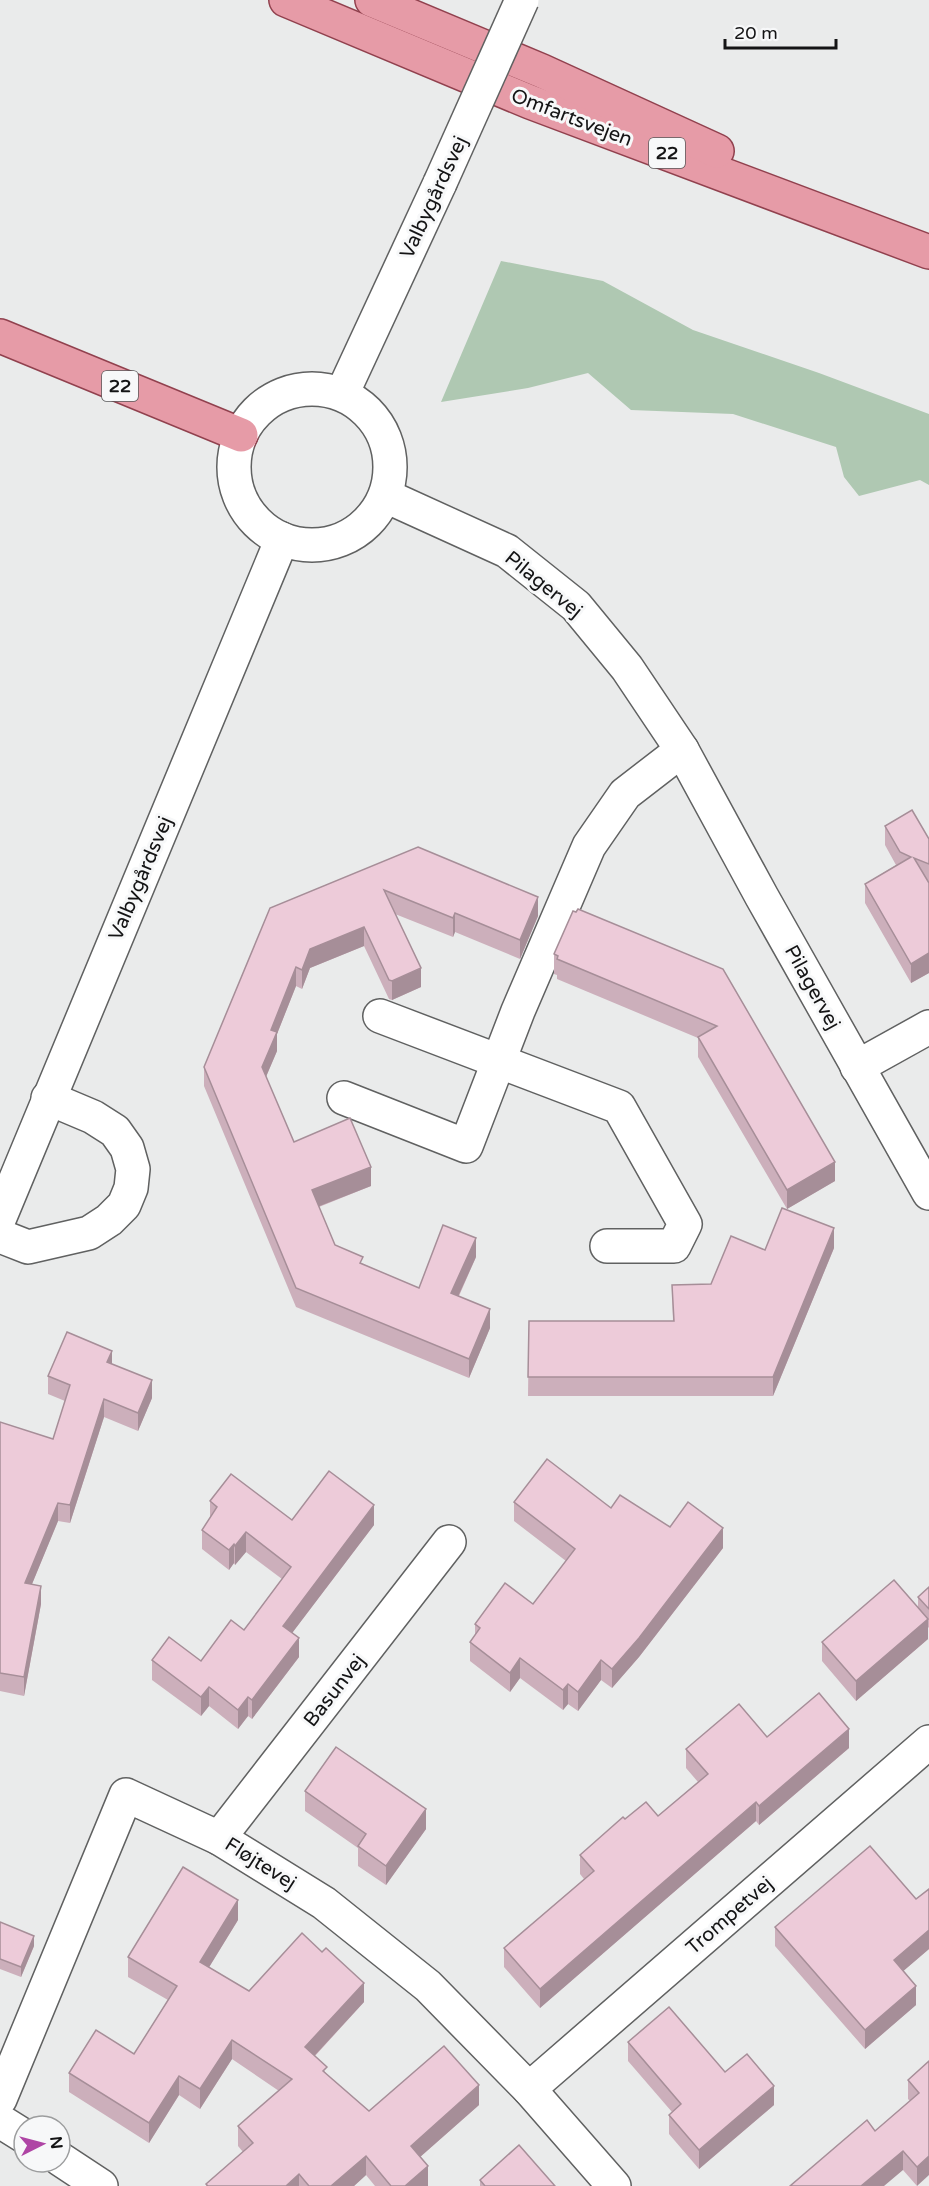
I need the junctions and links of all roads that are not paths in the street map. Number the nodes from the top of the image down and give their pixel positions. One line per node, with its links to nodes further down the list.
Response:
1 (286, 0): 5 (main road, Omfartsvejen / 22)
2 (372, 0): 4 (main road, Omfartsvejen / 22)
3 (522, 0): 7 (street, Valbygårdsvej, bridge)
4 (929, 247)
5 (929, 252)
6 (0, 336): 8 (main road, 22)
7 (342, 394): 8 (street); 9 (street)
8 (241, 435): 10 (street)
9 (386, 496): 10 (street); 11 (street, Pilagervej)
10 (282, 540): 16 (street, Valbygårdsvej)
11 (682, 750): 14 (street); 15 (street, Pilagervej)
12 (380, 1016): 14 (street)
13 (929, 1027): 15 (street)
14 (499, 1061): 17 (street); 21 (street)
15 (857, 1067): 18 (street, Pilagervej)
16 (48, 1098): 19 (street, Valbygårdsvej); 20 (street)
17 (344, 1098)
18 (929, 1193)
19 (0, 1217)
20 (0, 1236)
21 (607, 1246)
22 (449, 1542): 24 (street, Basunvej)
23 (929, 1742): 25 (street, Trompetvej)
24 (219, 1838): 25 (street, Fløjtevej); 26 (street, Fløjtevej)
25 (529, 2089): 29 (street, Fløjtevej)
26 (0, 2099)
27 (72, 2167): 28 (street)
28 (101, 2186)
29 (614, 2186)

